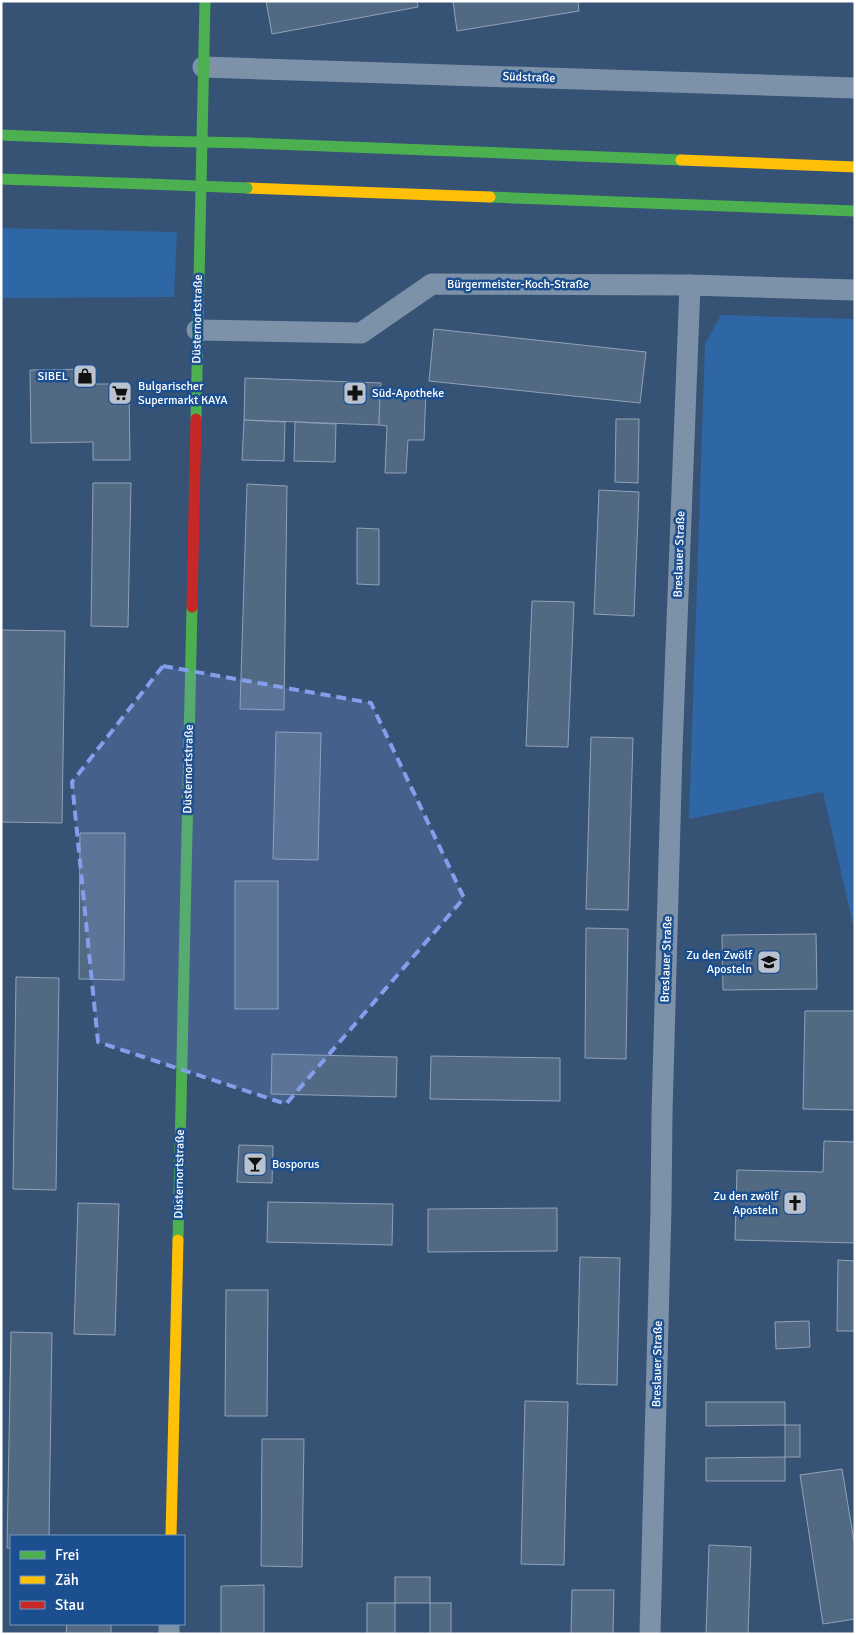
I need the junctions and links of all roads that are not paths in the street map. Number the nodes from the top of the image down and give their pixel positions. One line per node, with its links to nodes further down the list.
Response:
1 (205, 1): 2 (main road, Düsternortstraße)
2 (203, 66): 3 (street, Südstraße); 10 (main road, Düsternortstraße)
3 (855, 88)
4 (1, 136): 5 (main road, bridge)
5 (855, 167)
6 (1, 179): 7 (main road, bridge)
7 (855, 212)
8 (690, 285): 9 (street, Bürgermeister-Koch-Straße); 10 (street, Bürgermeister-Koch-Straße); 12 (street, Breslauer Straße)
9 (855, 290)
10 (197, 330): 11 (main road, Düsternortstraße)
11 (171, 1535)
12 (650, 1634)

